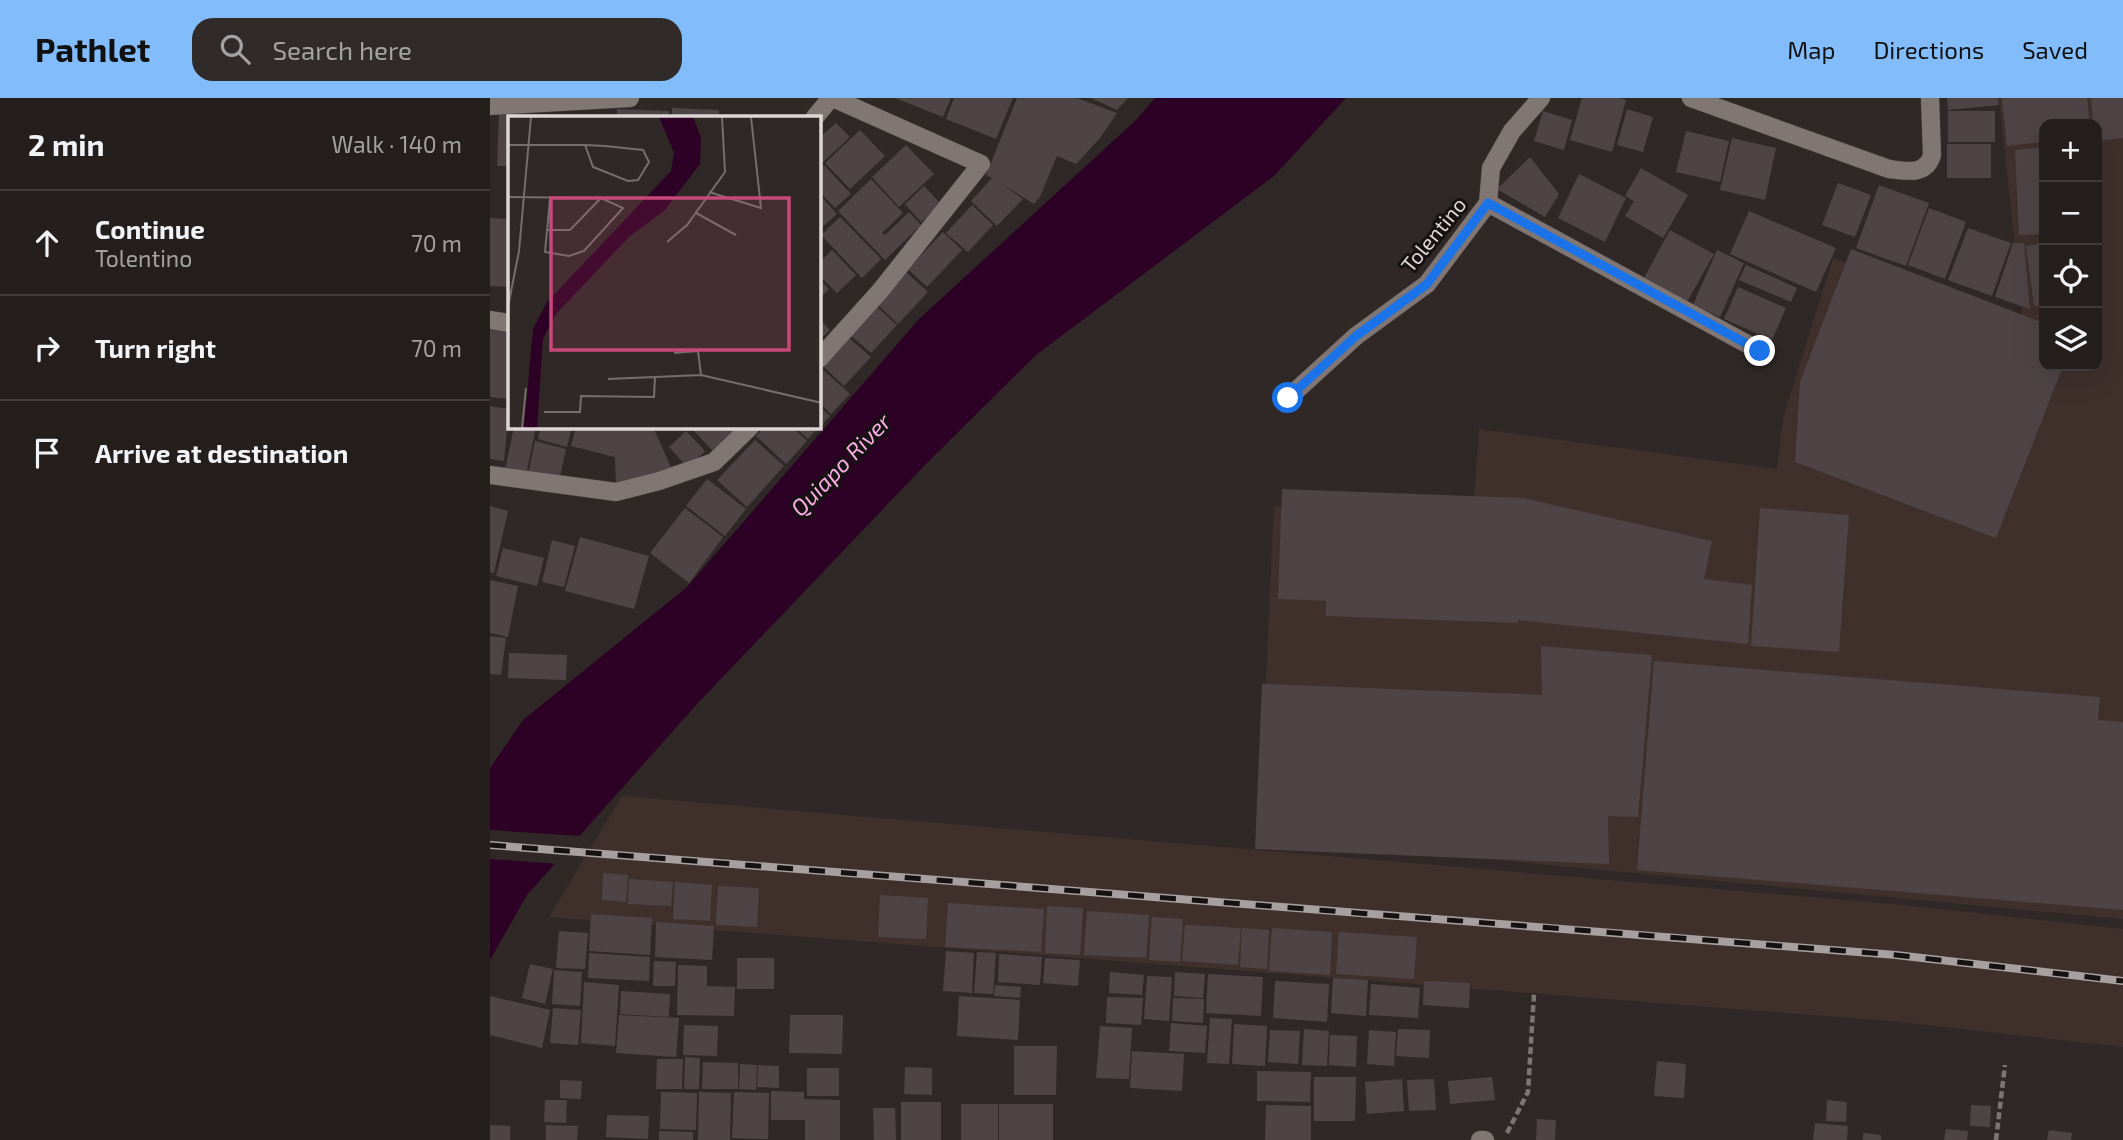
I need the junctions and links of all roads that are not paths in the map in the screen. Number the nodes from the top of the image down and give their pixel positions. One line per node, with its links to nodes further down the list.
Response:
1 (630, 98): 6 (street)
2 (832, 98): 7 (street); 12 (street)
3 (1541, 98): 8 (street, Tolentino)
4 (1691, 98): 5 (street)
5 (1930, 98)
6 (490, 106)
7 (815, 116)
8 (1488, 203): 11 (street); 13 (street, Tolentino)
9 (490, 320): 10 (street)
10 (508, 323)
11 (1760, 351)
12 (821, 357)
13 (1288, 398)
14 (748, 429): 15 (street)
15 (490, 475)

